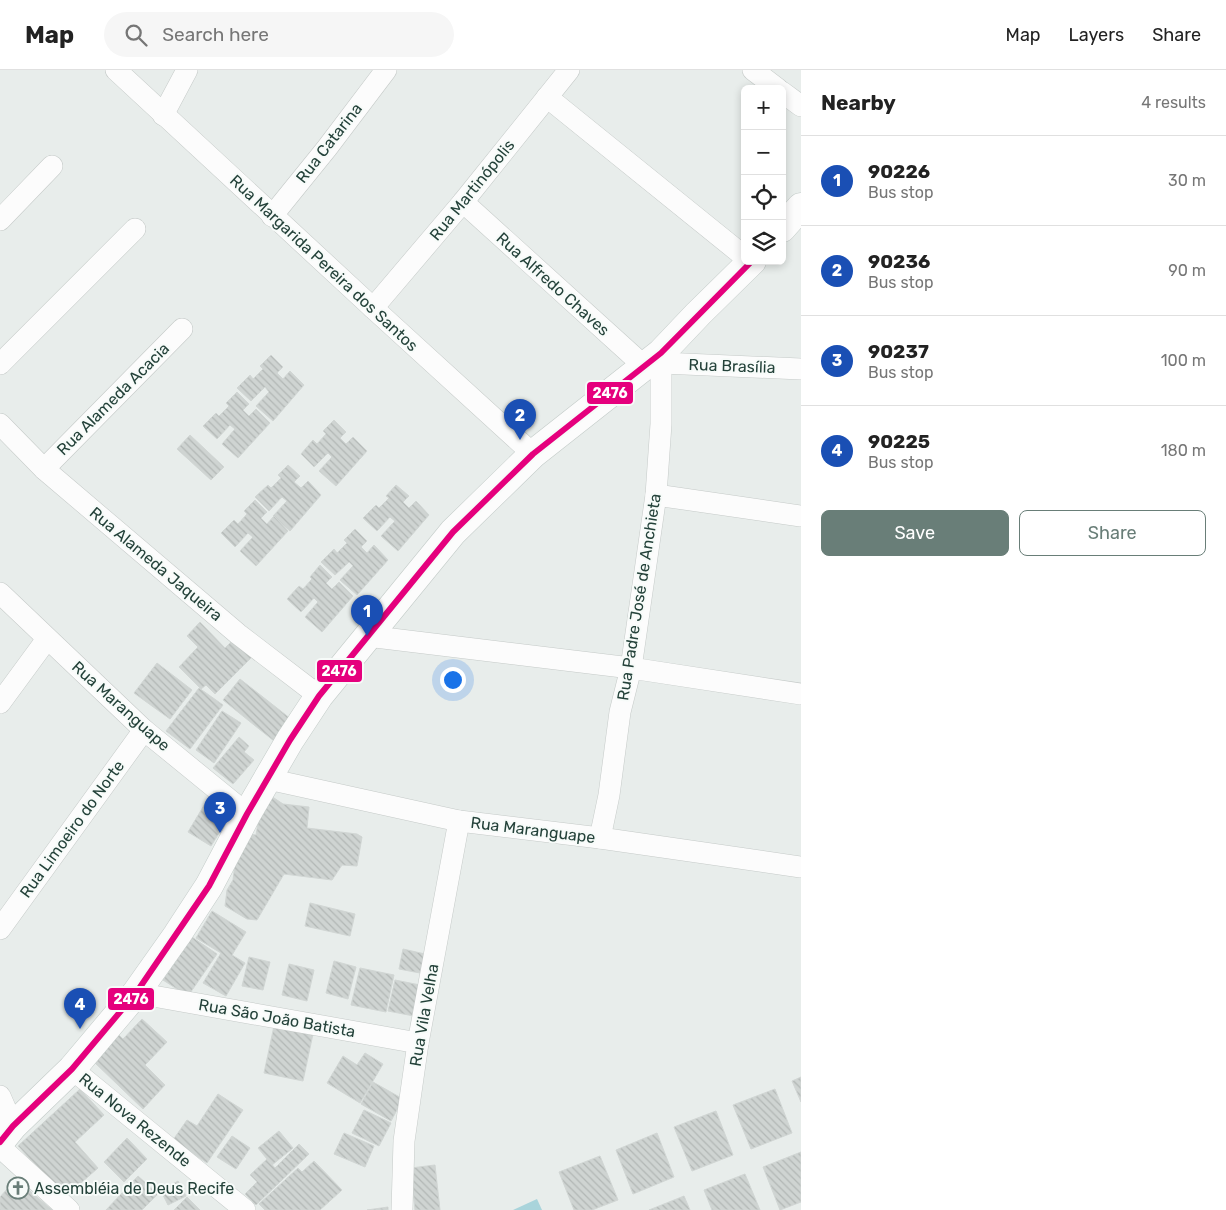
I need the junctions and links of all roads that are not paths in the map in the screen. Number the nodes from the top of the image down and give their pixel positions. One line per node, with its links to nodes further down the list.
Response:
1 (116, 70): 10 (street, Rua Margarida Pereira dos Santos)
2 (188, 70): 10 (street)
3 (386, 70): 14 (street, Rua Catarina)
4 (569, 70): 8 (street, Rua Martinópolis)
5 (753, 70): 6 (street)
6 (773, 85)
7 (786, 95): 9 (street)
8 (547, 97): 12 (street, Rua Martinópolis); 18 (street)
9 (801, 106)
10 (163, 115): 14 (street, Rua Margarida Pereira dos Santos)
11 (52, 166): 15 (street)
12 (463, 202): 20 (street, Rua Martinópolis); 22 (street, Rua Alfredo Chaves)
13 (801, 207): 16 (street)
14 (272, 216): 20 (street, Rua Margarida Pereira dos Santos)
15 (0, 220)
16 (786, 224)
17 (135, 229): 23 (street)
18 (741, 253)
19 (745, 265): 22 (street)
20 (373, 308): 26 (street, Rua Margarida Pereira dos Santos)
21 (182, 329): 27 (street, Rua Alameda Acacia)
22 (656, 361): 24 (street, Rua Brasília); 26 (street); 28 (street, Rua Padre José de Anchieta)
23 (0, 364)
24 (801, 369)
25 (0, 424): 27 (street, Rua Alameda Jaqueira)
26 (533, 454): 31 (street)
27 (44, 469): 35 (street, Rua Alameda Jaqueira)
28 (656, 495): 29 (street); 33 (street, Rua Padre José de Anchieta)
29 (801, 516)
30 (0, 593): 32 (street, Rua Maranguape)
31 (367, 636): 33 (street); 35 (street)
32 (47, 639): 36 (street); 37 (street, Rua Maranguape)
33 (631, 668): 34 (street); 41 (street, Rua Padre José de Anchieta)
34 (801, 694)
35 (319, 696): 38 (street)
36 (0, 704)
37 (144, 730): 39 (street, Rua Maranguape); 43 (street, Rua Limoeiro do Norte)
38 (268, 779): 39 (street); 40 (street, Rua Maranguape)
39 (247, 814): 44 (street)
40 (459, 821): 41 (street, Rua Maranguape); 45 (street, Rua Vila Velha)
41 (600, 838): 42 (street, Rua Maranguape)
42 (801, 867)
43 (0, 929)
44 (136, 993): 45 (street, Rua São João Batista); 46 (street)
45 (418, 1043): 51 (street, Rua Vila Velha)
46 (72, 1069): 48 (street); 50 (street, Rua Nova Rezende)
47 (0, 1096): 48 (street)
48 (4, 1138): 49 (street)
49 (69, 1210)
50 (245, 1210)
51 (402, 1210)

